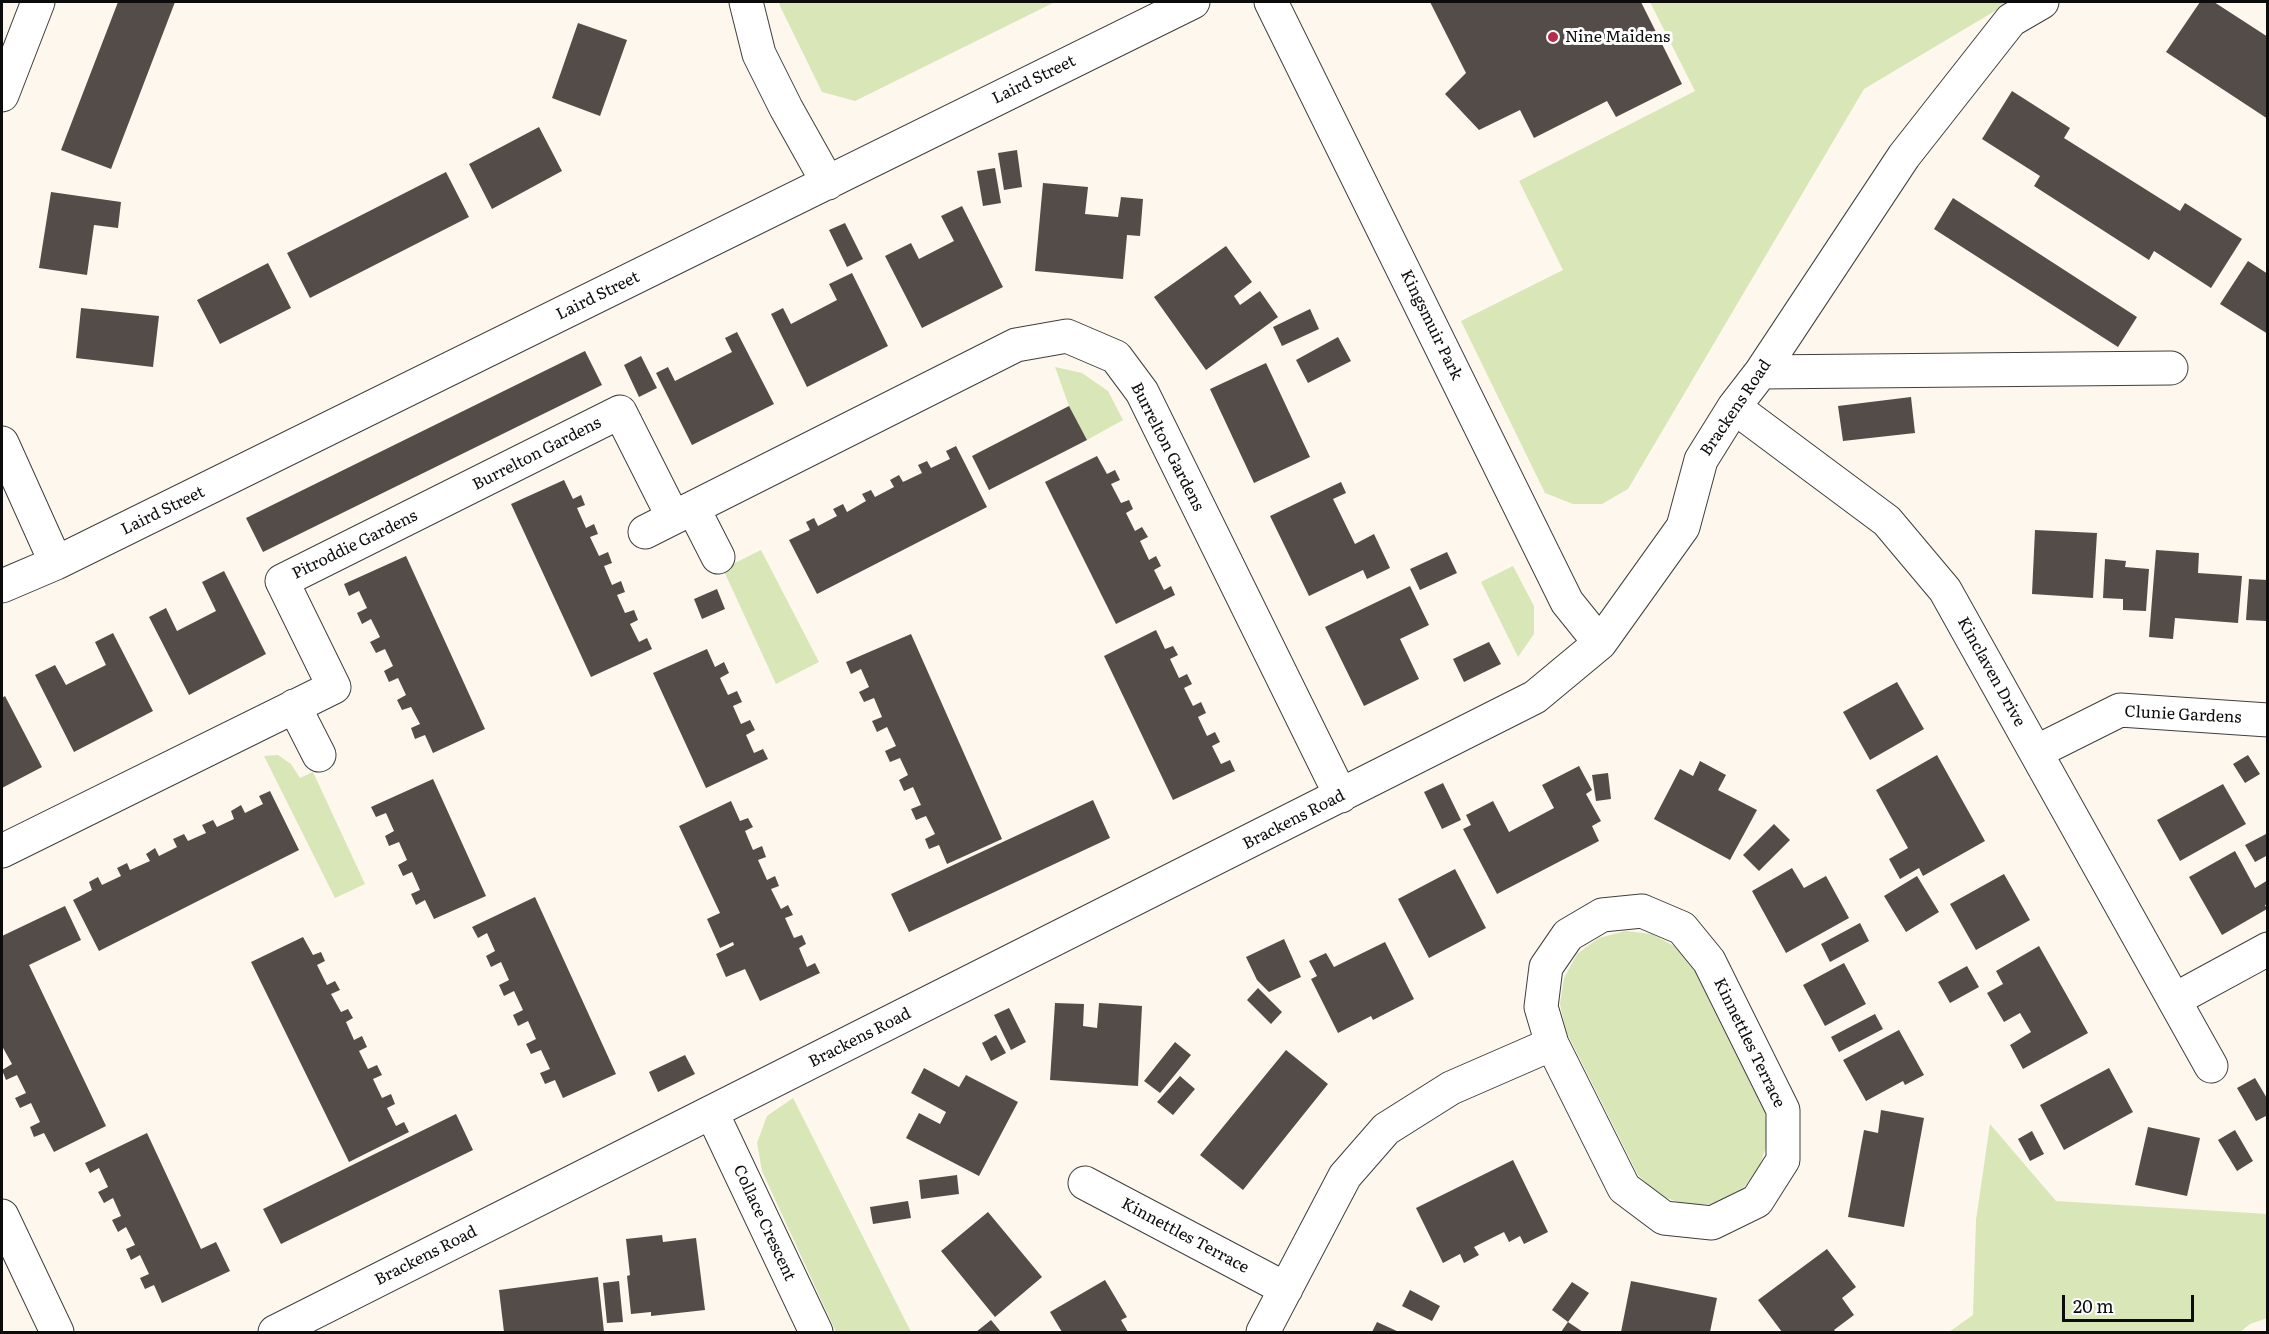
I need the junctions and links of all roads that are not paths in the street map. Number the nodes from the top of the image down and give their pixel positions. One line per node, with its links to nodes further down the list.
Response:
1 (38, 2): 6 (street)
2 (746, 2): 7 (street)
3 (1193, 2): 7 (street, Laird Street)
4 (1271, 2): 17 (street, Kingsmuir Park)
5 (2042, 2): 9 (street, Brackens Road)
6 (2, 95)
7 (828, 183): 15 (street, Laird Street)
8 (2171, 368): 9 (street)
9 (1761, 372): 10 (street, Brackens Road)
10 (1734, 407): 17 (street, Brackens Road); 20 (street, Kinclaven Drive)
11 (2, 443): 15 (street)
12 (445, 500): 13 (street, Burrelton Gardens); 18 (street, Pitroddie Gardens)
13 (670, 519): 14 (street, Burrelton Gardens); 22 (street, Burrelton Gardens)
14 (718, 557)
15 (57, 563): 16 (street, Laird Street)
16 (2, 586)
17 (1600, 643): 22 (street, Brackens Road)
18 (294, 706): 21 (street); 23 (street, Pitroddie Gardens)
19 (2268, 720): 20 (street, Clunie Gardens)
20 (2036, 752): 25 (street, Kinclaven Drive)
21 (319, 755)
22 (1341, 796): 28 (street, Brackens Road)
23 (2, 851)
24 (2268, 949): 25 (street)
25 (2174, 1000): 27 (street, Kinclaven Drive)
26 (1552, 1044): 26 (street, Kinnettles Terrace); 31 (street)
27 (2211, 1065)
28 (712, 1113): 33 (street, Brackens Road); 34 (street, Collace Crescent)
29 (1085, 1183): 31 (street, Kinnettles Terrace)
30 (2, 1216): 32 (street)
31 (1286, 1289): 35 (street)
32 (57, 1332)
33 (274, 1332)
34 (816, 1332)
35 (1263, 1332)

